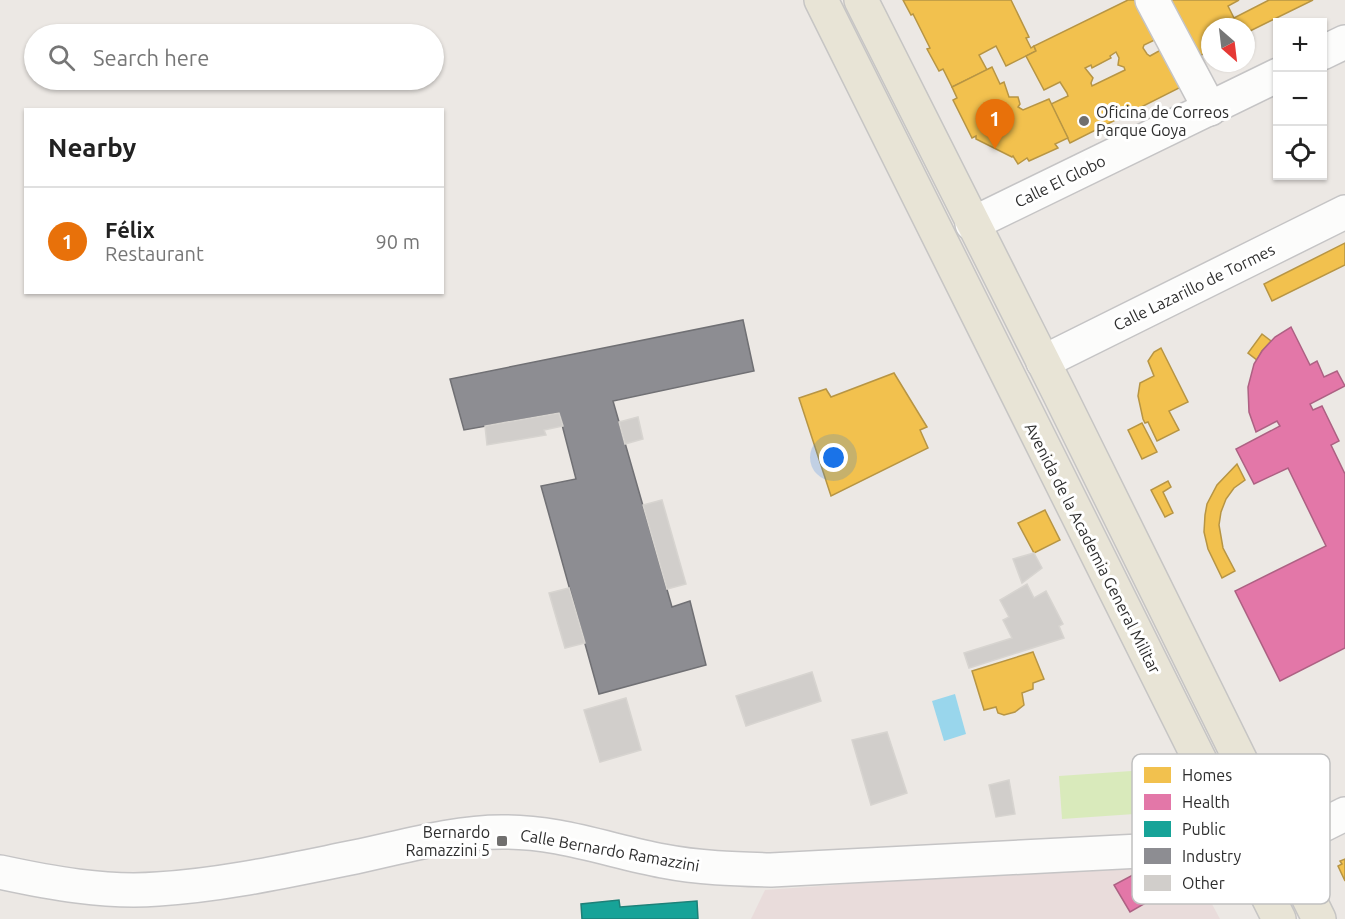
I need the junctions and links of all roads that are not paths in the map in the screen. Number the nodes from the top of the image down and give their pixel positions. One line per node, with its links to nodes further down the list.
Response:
1 (821, 0): 8 (main road, Avenida de la Academia General Militar)
2 (861, 0): 10 (main road, Avenida de la Academia General Militar)
3 (1152, 0): 7 (street)
4 (1345, 42): 5 (street)
5 (1327, 51)
6 (1273, 78): 7 (street, Calle El Globo)
7 (1210, 109): 10 (street, Calle El Globo)
8 (907, 176): 10 (main road, Avenida de la Academia General Militar); 12 (main road, Avenida de la Academia General Militar)
9 (1345, 212): 11 (street, Calle Lazarillo de Tormes)
10 (972, 224): 11 (main road, Avenida de la Academia General Militar)
11 (1043, 362): 13 (main road, Avenida de la Academia General Militar)
12 (1209, 754)
13 (1217, 754)
14 (1345, 814): 15 (street)
15 (1330, 821)
16 (1132, 851): 17 (street, Calle Bernardo Ramazzini)
17 (0, 872)
18 (1275, 904): 21 (main road, Avenida de la Academia General Militar)
19 (1290, 904): 22 (main road)
20 (1306, 904): 23 (main road, Avenida de la Academia General Militar)
21 (1279, 919)
22 (1299, 919)
23 (1319, 919)

